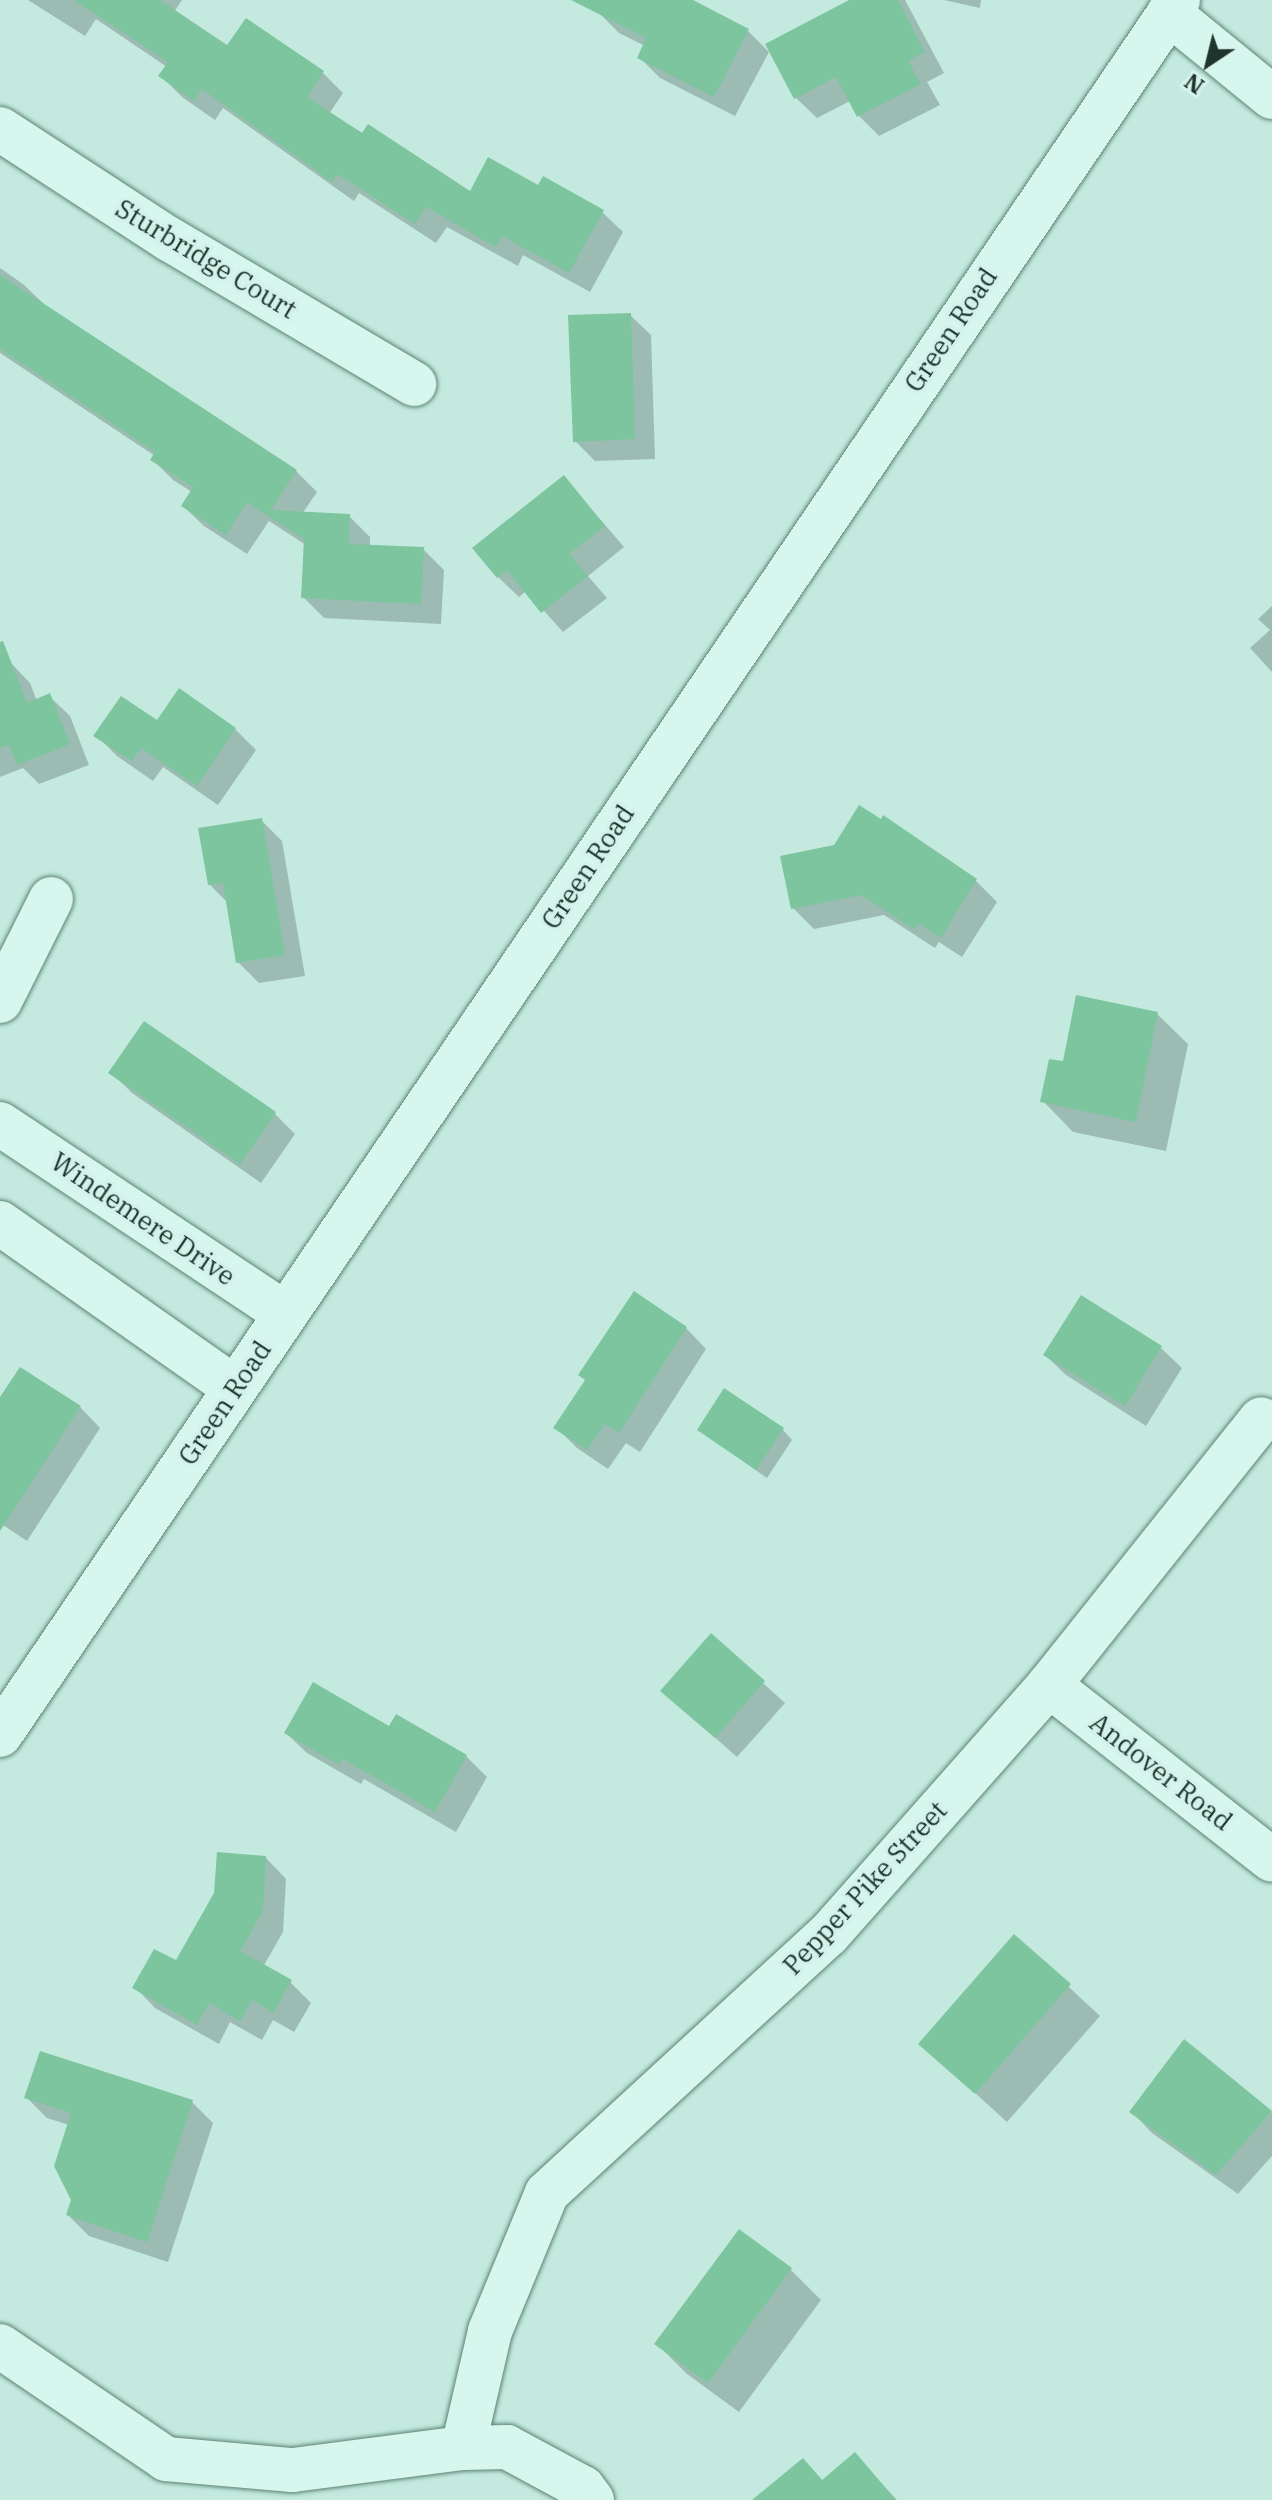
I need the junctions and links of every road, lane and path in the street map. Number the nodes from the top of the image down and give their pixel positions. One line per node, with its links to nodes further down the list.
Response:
1 (1174, 6): 2 (street); 9 (street, Green Road)
2 (1272, 97)
3 (0, 129): 4 (street, Sturbridge Court)
4 (414, 384)
5 (51, 899): 6 (street)
6 (0, 1001)
7 (0, 1124): 9 (street, Windemere Drive)
8 (0, 1223): 10 (street)
9 (285, 1313): 10 (street, Green Road)
10 (235, 1388): 13 (street, Green Road)
11 (1261, 1419): 12 (street, Pepper Pike Street)
12 (1049, 1685): 14 (street, Andover Road); 16 (street, Pepper Pike Street)
13 (0, 1735)
14 (1272, 1860)
15 (0, 2346): 16 (street)
16 (463, 2448): 17 (street)
17 (592, 2500)

